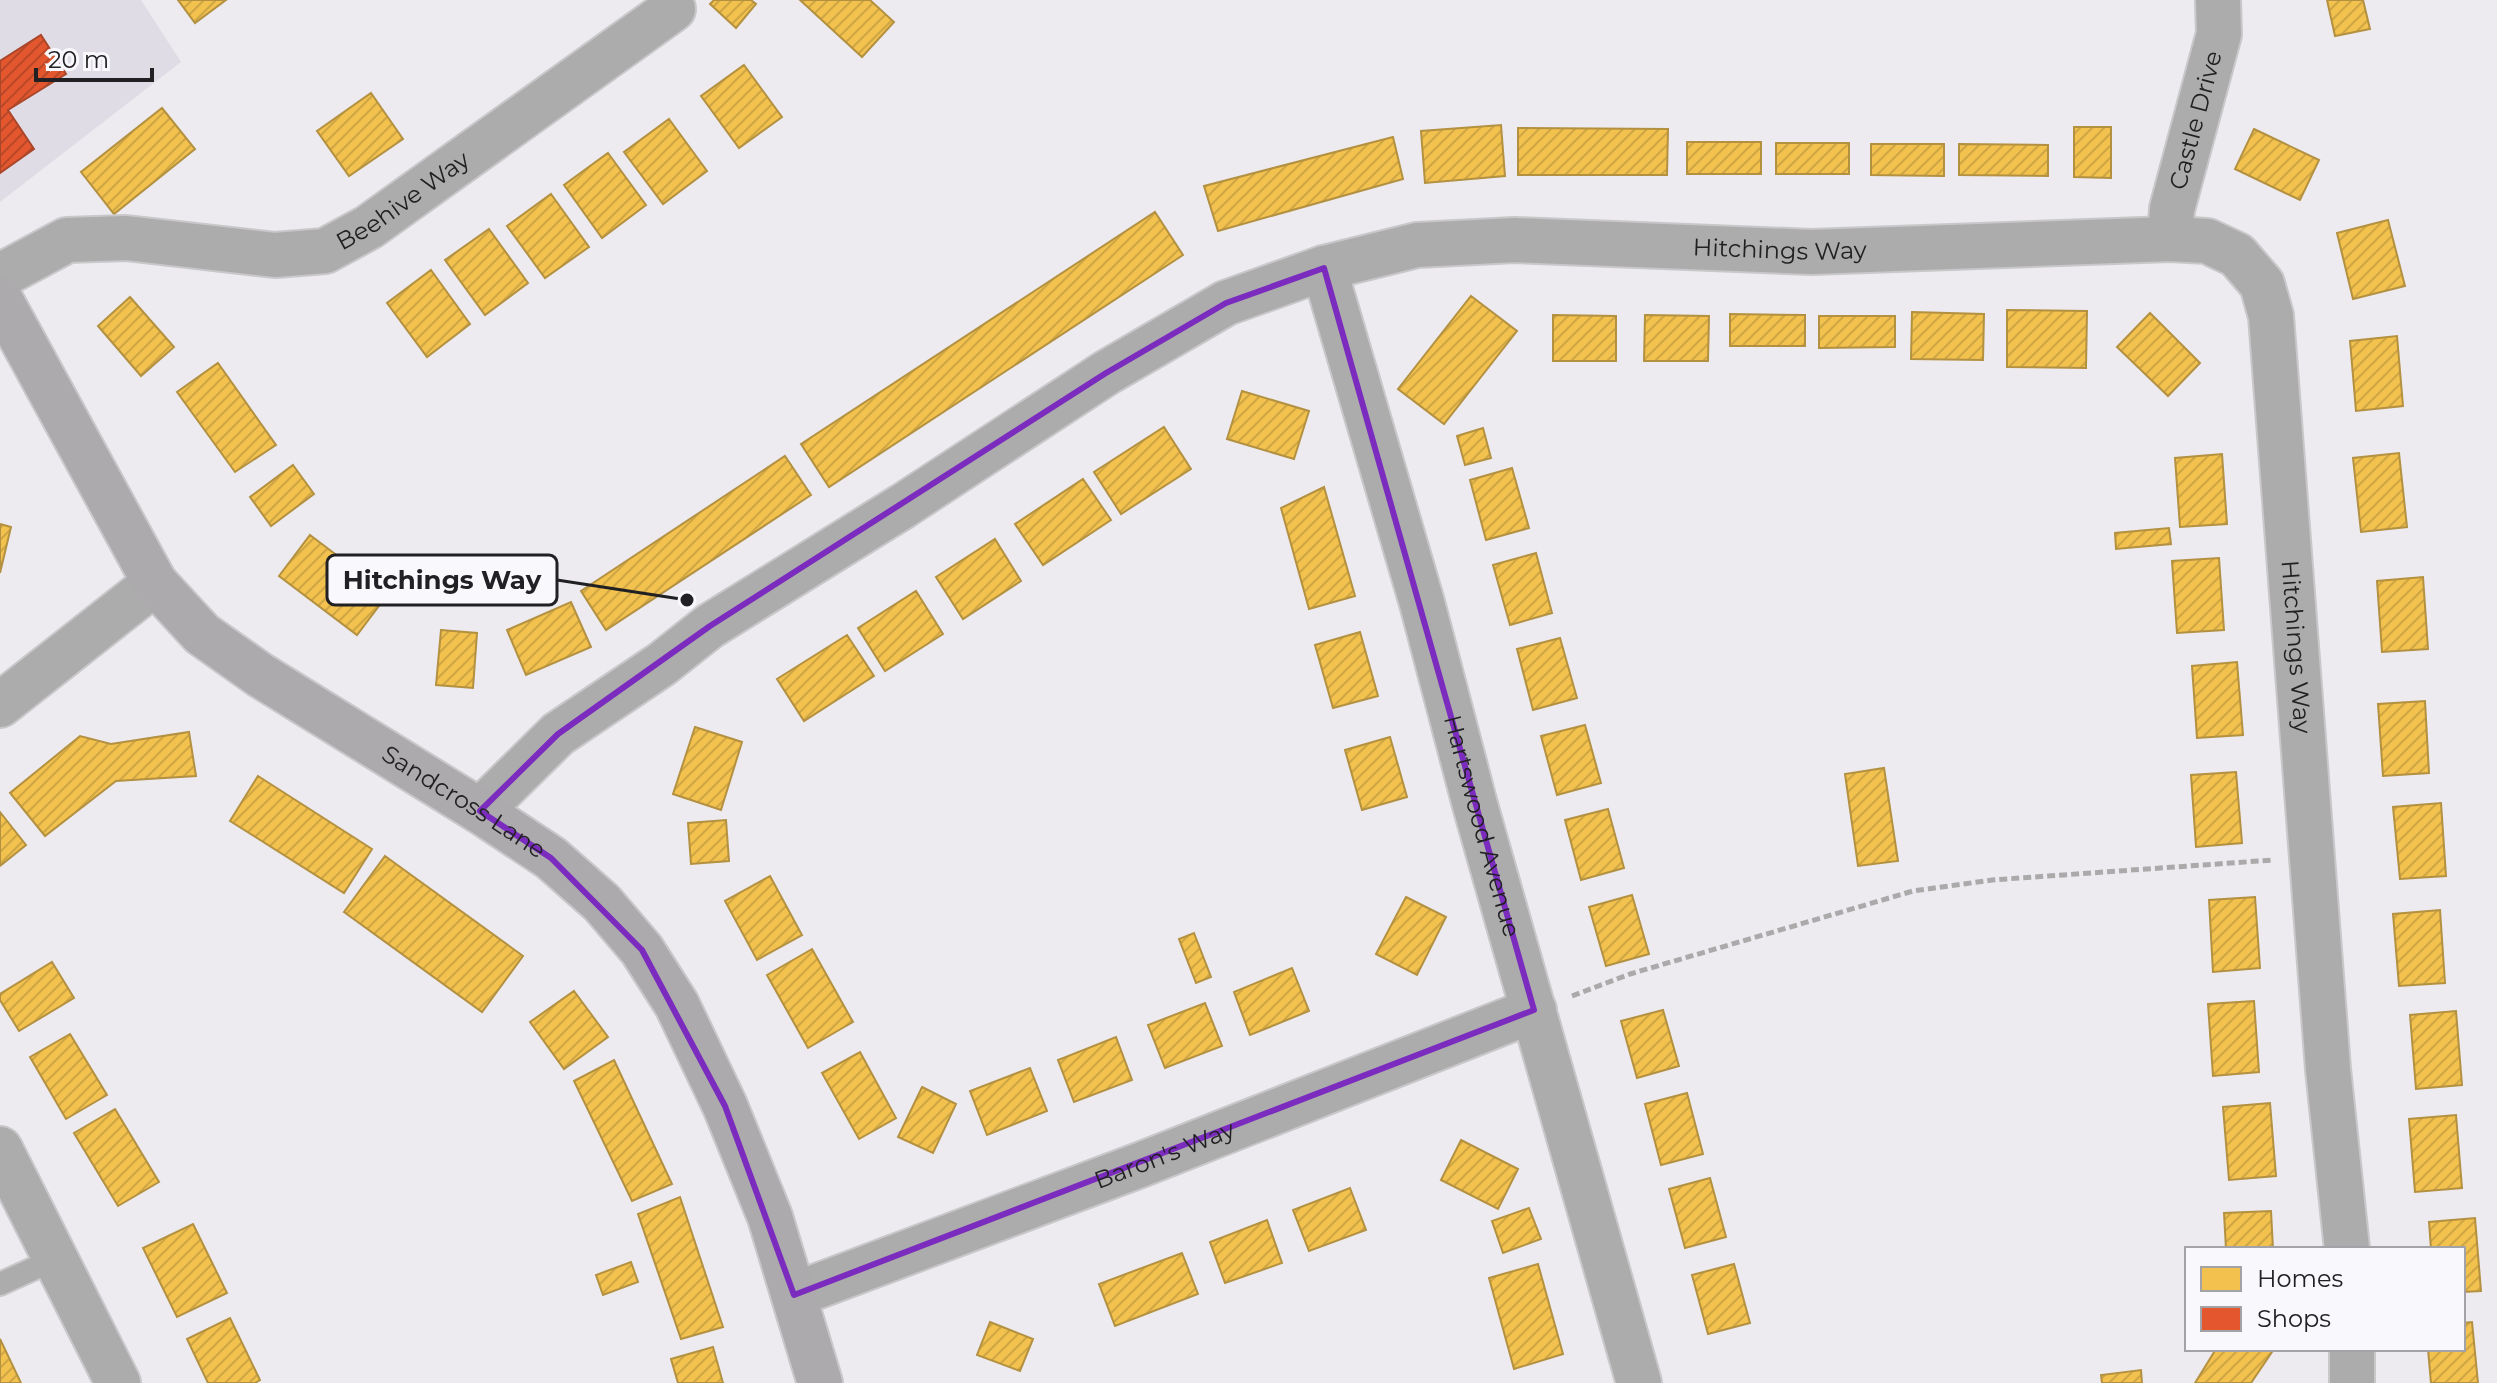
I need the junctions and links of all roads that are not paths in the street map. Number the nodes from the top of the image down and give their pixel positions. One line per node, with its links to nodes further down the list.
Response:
1 (2218, 0): 3 (street, Castle Drive)
2 (673, 9): 5 (street, Beehive Way)
3 (2170, 239): 4 (street, Hitchings Way); 12 (street, Hitchings Way)
4 (1324, 268): 9 (street, Hitchings Way); 10 (street, Hartswood Avenue)
5 (0, 276)
6 (0, 299): 7 (street, Sandcross Lane)
7 (155, 583): 8 (street); 9 (street, Sandcross Lane)
8 (0, 705)
9 (480, 811): 15 (street, Sandcross Lane)
10 (1534, 1010): 15 (street, Baron's Way); 19 (street, Hartswood Avenue)
11 (0, 1149): 13 (street)
12 (2347, 1247)
13 (55, 1259): 14 (lane); 17 (street)
14 (0, 1284)
15 (794, 1295): 18 (street, Sandcross Lane)
16 (2352, 1351): 20 (street)
17 (118, 1383)
18 (820, 1383)
19 (1639, 1383)
20 (2352, 1383)

